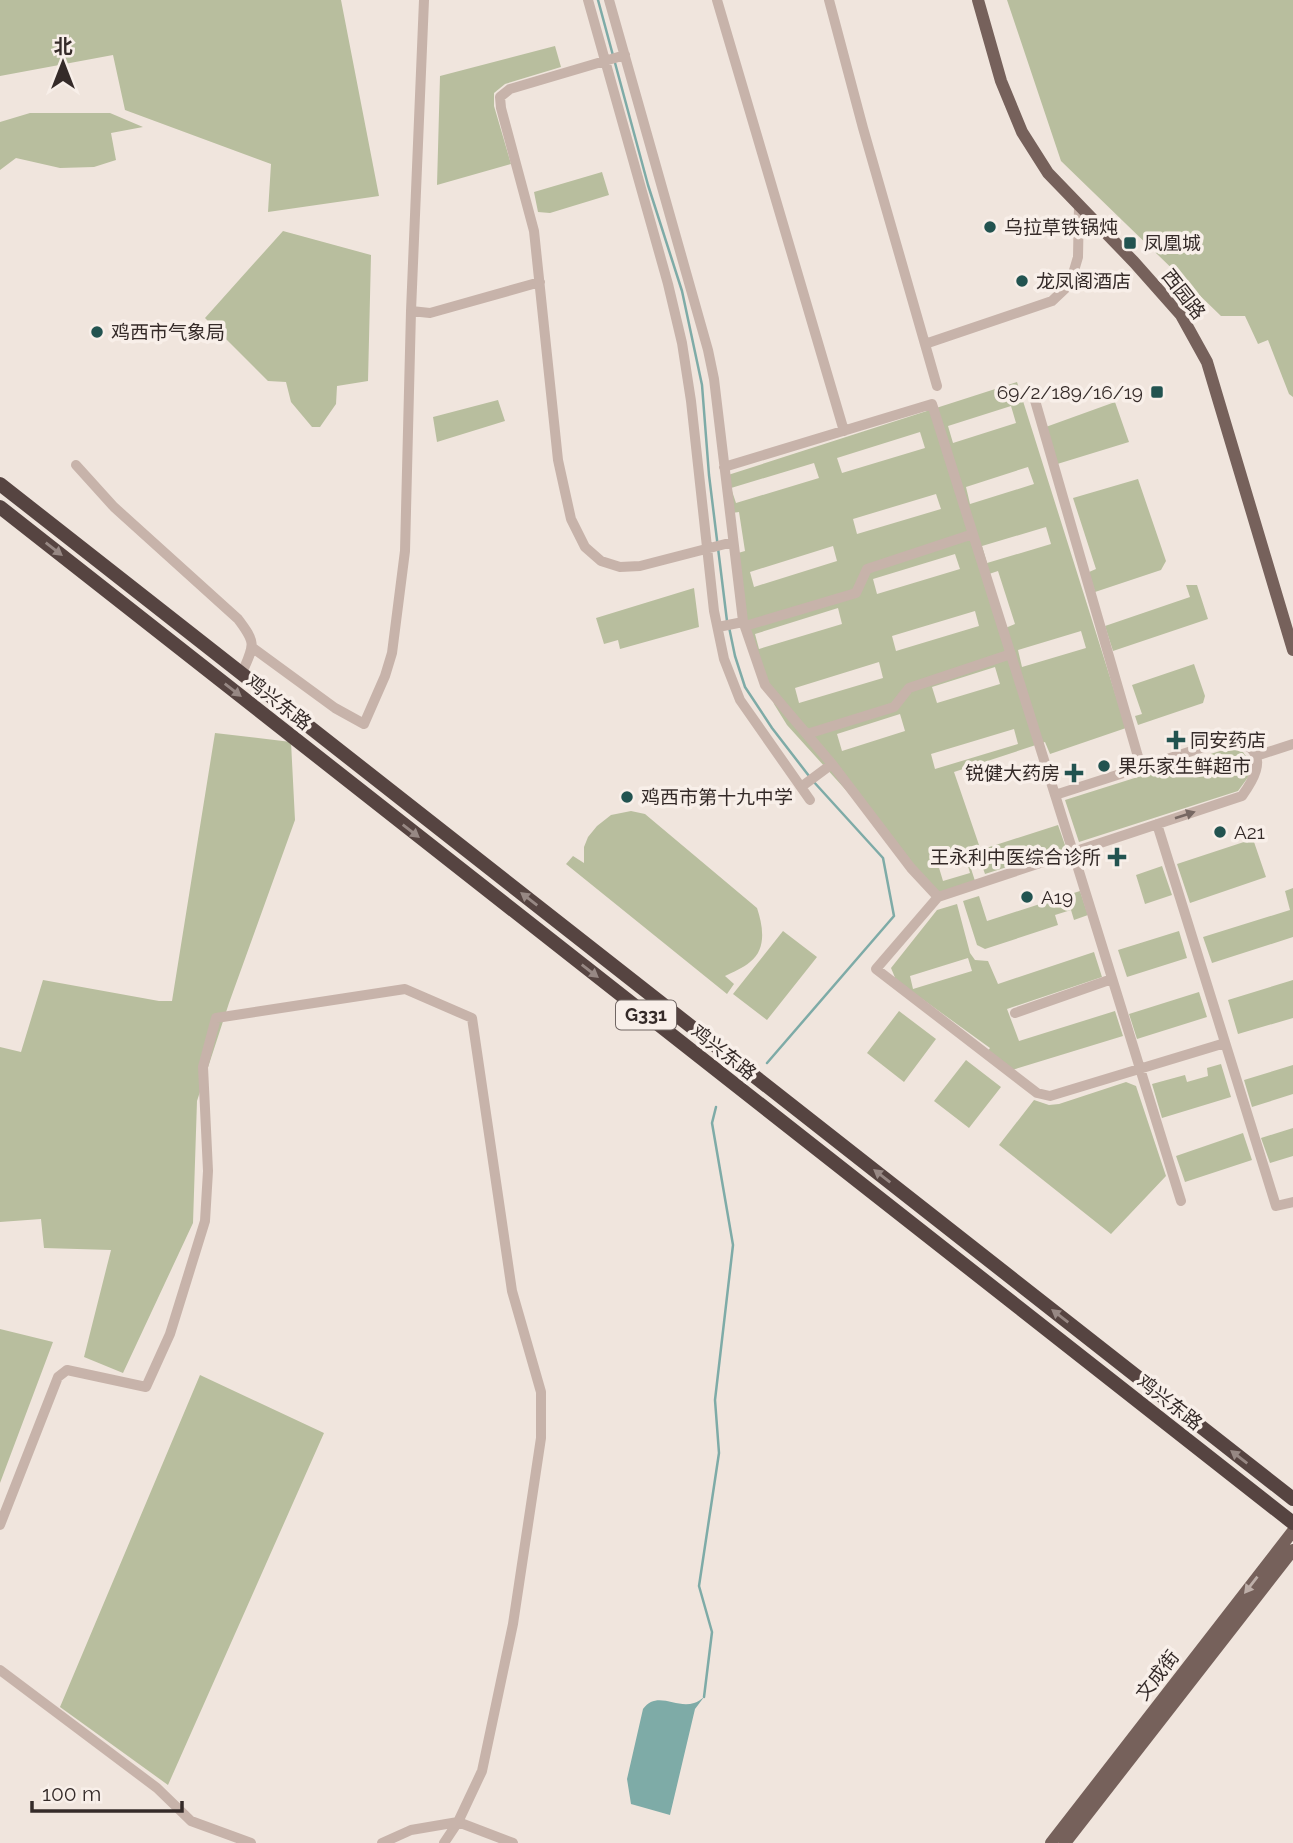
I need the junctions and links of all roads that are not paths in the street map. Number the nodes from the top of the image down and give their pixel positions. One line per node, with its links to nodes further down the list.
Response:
1 (424, 0): 11 (street)
2 (588, 0): 8 (street)
3 (609, 0): 7 (street)
4 (718, 0): 15 (street)
5 (829, 0): 12 (street)
6 (978, 0): 9 (main road, 西园路)
7 (625, 55): 8 (street); 17 (street)
8 (604, 60): 10 (street); 22 (street)
9 (1079, 205): 12 (street); 26 (main road, 西园路)
10 (540, 282): 11 (street); 22 (street)
11 (411, 312): 25 (street)
12 (925, 344): 13 (street)
13 (937, 386)
14 (1034, 397): 33 (street)
15 (844, 431): 17 (street); 20 (street)
16 (76, 466): 25 (street)
17 (724, 467): 21 (street)
18 (0, 484): 28 (highway, 鸡兴东路 / G331)
19 (0, 507): 47 (highway, 鸡兴东路 / G331, one-way to 47)
20 (973, 534): 23 (street); 27 (street)
21 (733, 542): 22 (street); 23 (street)
22 (707, 548): 24 (street)
23 (744, 624): 24 (street); 29 (street)
24 (718, 628): 34 (street)
25 (253, 648): 28 (street)
26 (1293, 650)
27 (1011, 654): 29 (street); 35 (street)
28 (242, 673): 46 (highway, 鸡兴东路 / G331, one-way to 28)
29 (807, 734): 32 (street)
30 (1293, 744): 31 (street)
31 (1256, 756): 33 (street); 37 (street, one-way to 31)
32 (832, 764): 34 (street); 39 (street)
33 (1141, 767): 35 (street)
34 (801, 787): 36 (street)
35 (1055, 795): 38 (street)
36 (810, 800)
37 (1157, 824): 38 (street); 42 (street)
38 (1073, 852): 39 (street); 40 (street)
39 (937, 897): 43 (street)
40 (1112, 979): 41 (street); 43 (street)
41 (1015, 1013)
42 (1225, 1043): 43 (street); 45 (street)
43 (1140, 1070): 44 (street)
44 (1181, 1200)
45 (1293, 1202)
46 (1293, 1499)
47 (1293, 1524)
48 (0, 1525): 52 (street)
49 (1293, 1531): 57 (main road, 文成街, one-way to 57)
50 (1293, 1550): 58 (main road, 文成街)
51 (0, 1670): 53 (street)
52 (458, 1822): 54 (street); 55 (street); 56 (street)
53 (251, 1843)
54 (382, 1843)
55 (444, 1843)
56 (513, 1843)
57 (1051, 1843)
58 (1065, 1843)

